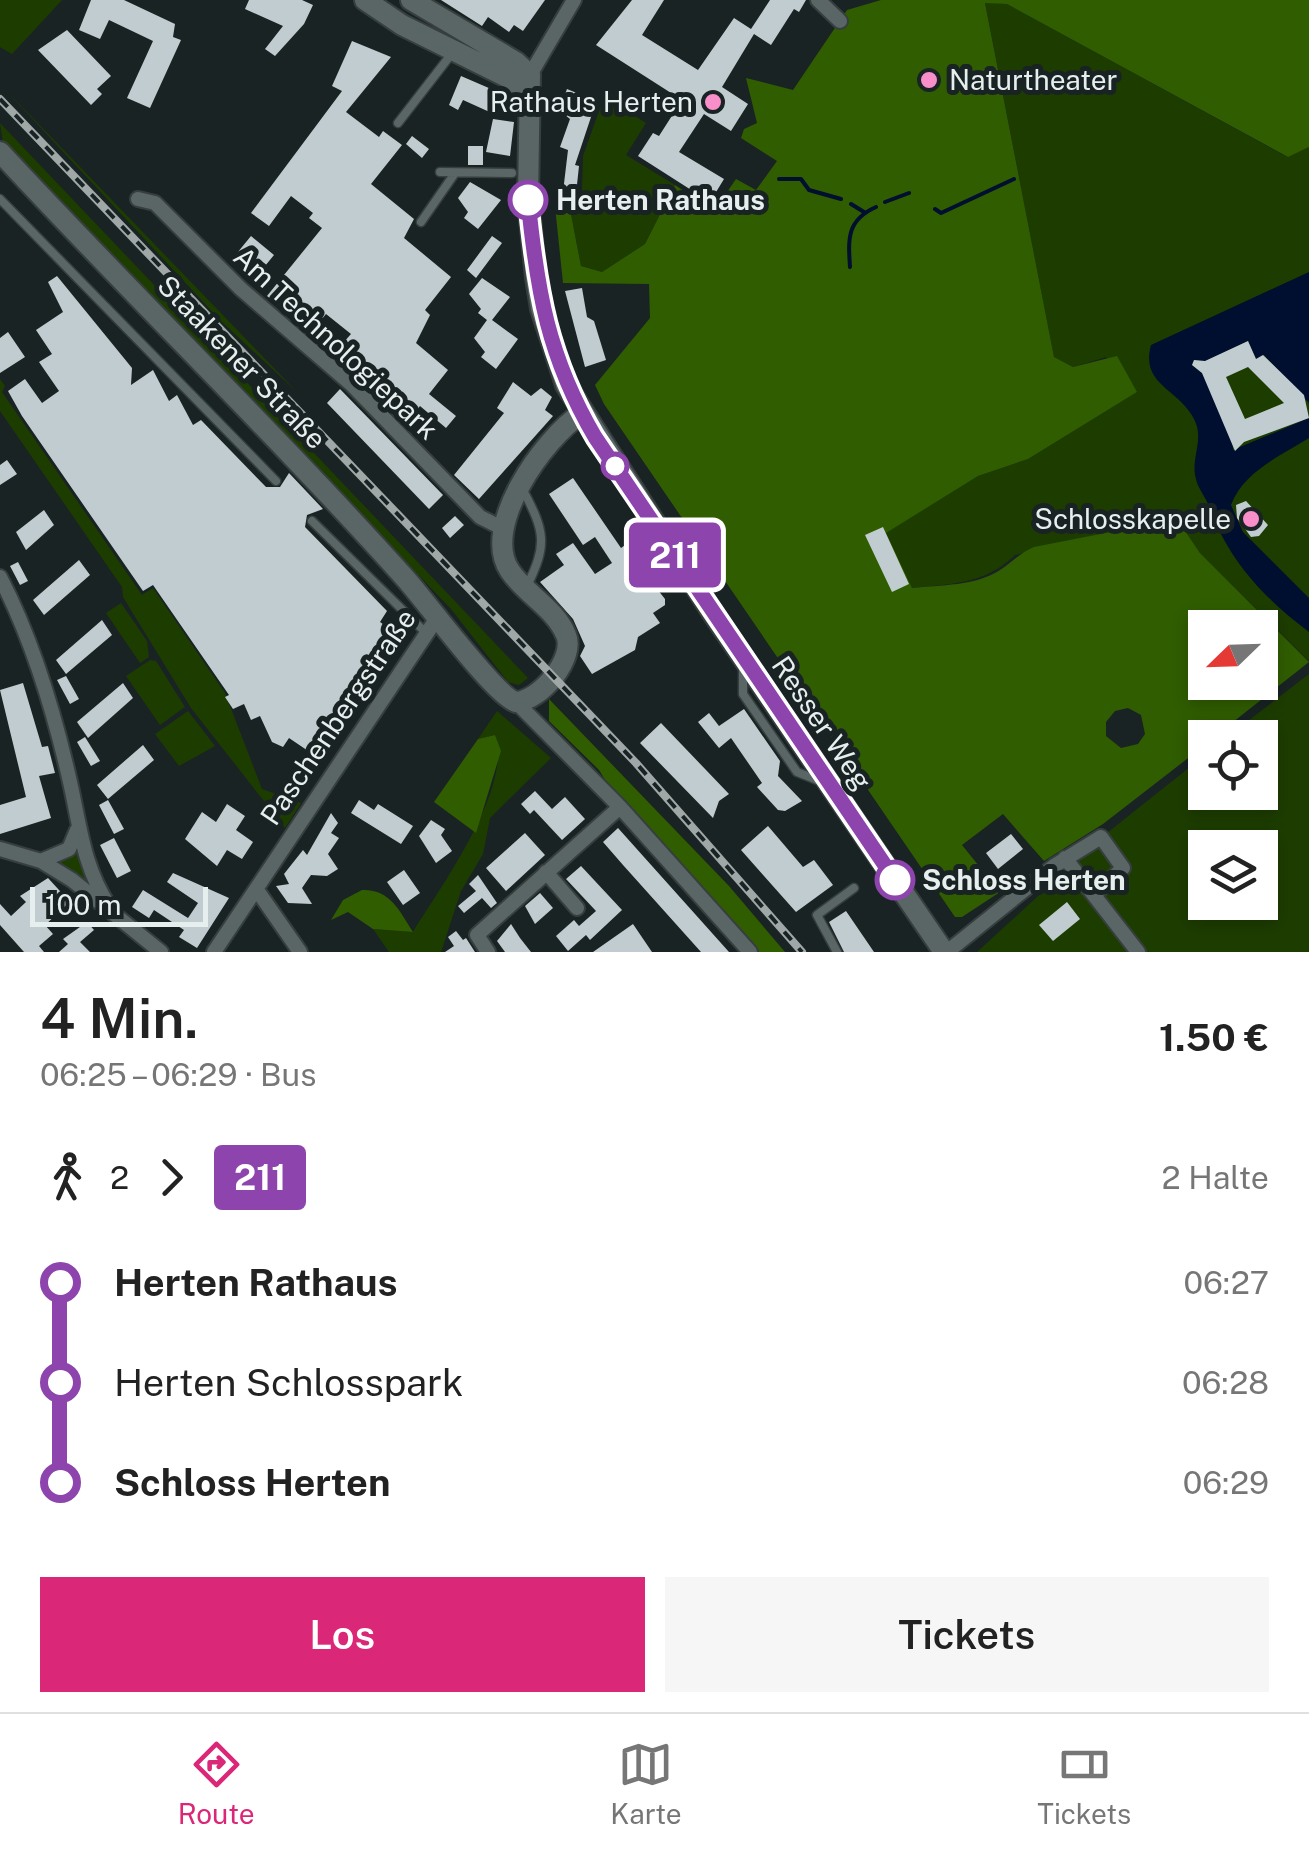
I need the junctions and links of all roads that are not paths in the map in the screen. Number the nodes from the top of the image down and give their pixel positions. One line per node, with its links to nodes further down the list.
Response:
1 (366, 0): 6 (main road)
2 (412, 0): 7 (main road)
3 (574, 0): 7 (street)
4 (818, 0): 5 (street)
5 (840, 21)
6 (453, 52): 8 (main road); 9 (lane)
7 (530, 75): 8 (main road, Resser Weg)
8 (533, 98): 17 (main road, Resser Weg)
9 (398, 123)
10 (0, 152): 24 (main road, Staakener Straße)
11 (440, 172): 12 (lane)
12 (455, 173): 13 (lane); 16 (lane)
13 (512, 173)
14 (0, 198): 18 (lane)
15 (138, 199): 21 (street, Am Technologiepark)
16 (421, 222)
17 (582, 414): 19 (main road); 44 (main road, Resser Weg)
18 (276, 481)
19 (521, 488): 21 (main road); 23 (lane)
20 (312, 520): 25 (lane)
21 (500, 526): 23 (main road)
22 (0, 576): 28 (street)
23 (526, 588): 26 (main road)
24 (439, 615): 25 (street, Paschenbergstraße); 26 (main road, Paschenbergstraße)
25 (426, 633): 34 (street, Paschenbergstraße)
26 (516, 702): 27 (street)
27 (620, 807): 32 (street); 42 (street)
28 (77, 829): 31 (street); 36 (street)
29 (0, 849): 31 (street)
30 (1065, 858): 35 (street); 35 (street); 44 (street)
31 (42, 861): 36 (street)
32 (546, 872): 37 (street); 41 (street)
33 (854, 888): 43 (lane)
34 (257, 890): 39 (street, Paschenbergstraße); 40 (street)
35 (1094, 895): 45 (street)
36 (109, 906): 38 (street)
37 (577, 908)
38 (161, 952)
39 (214, 952)
40 (300, 952)
41 (488, 952)
42 (750, 952)
43 (837, 952)
44 (945, 952)
45 (1138, 952)

